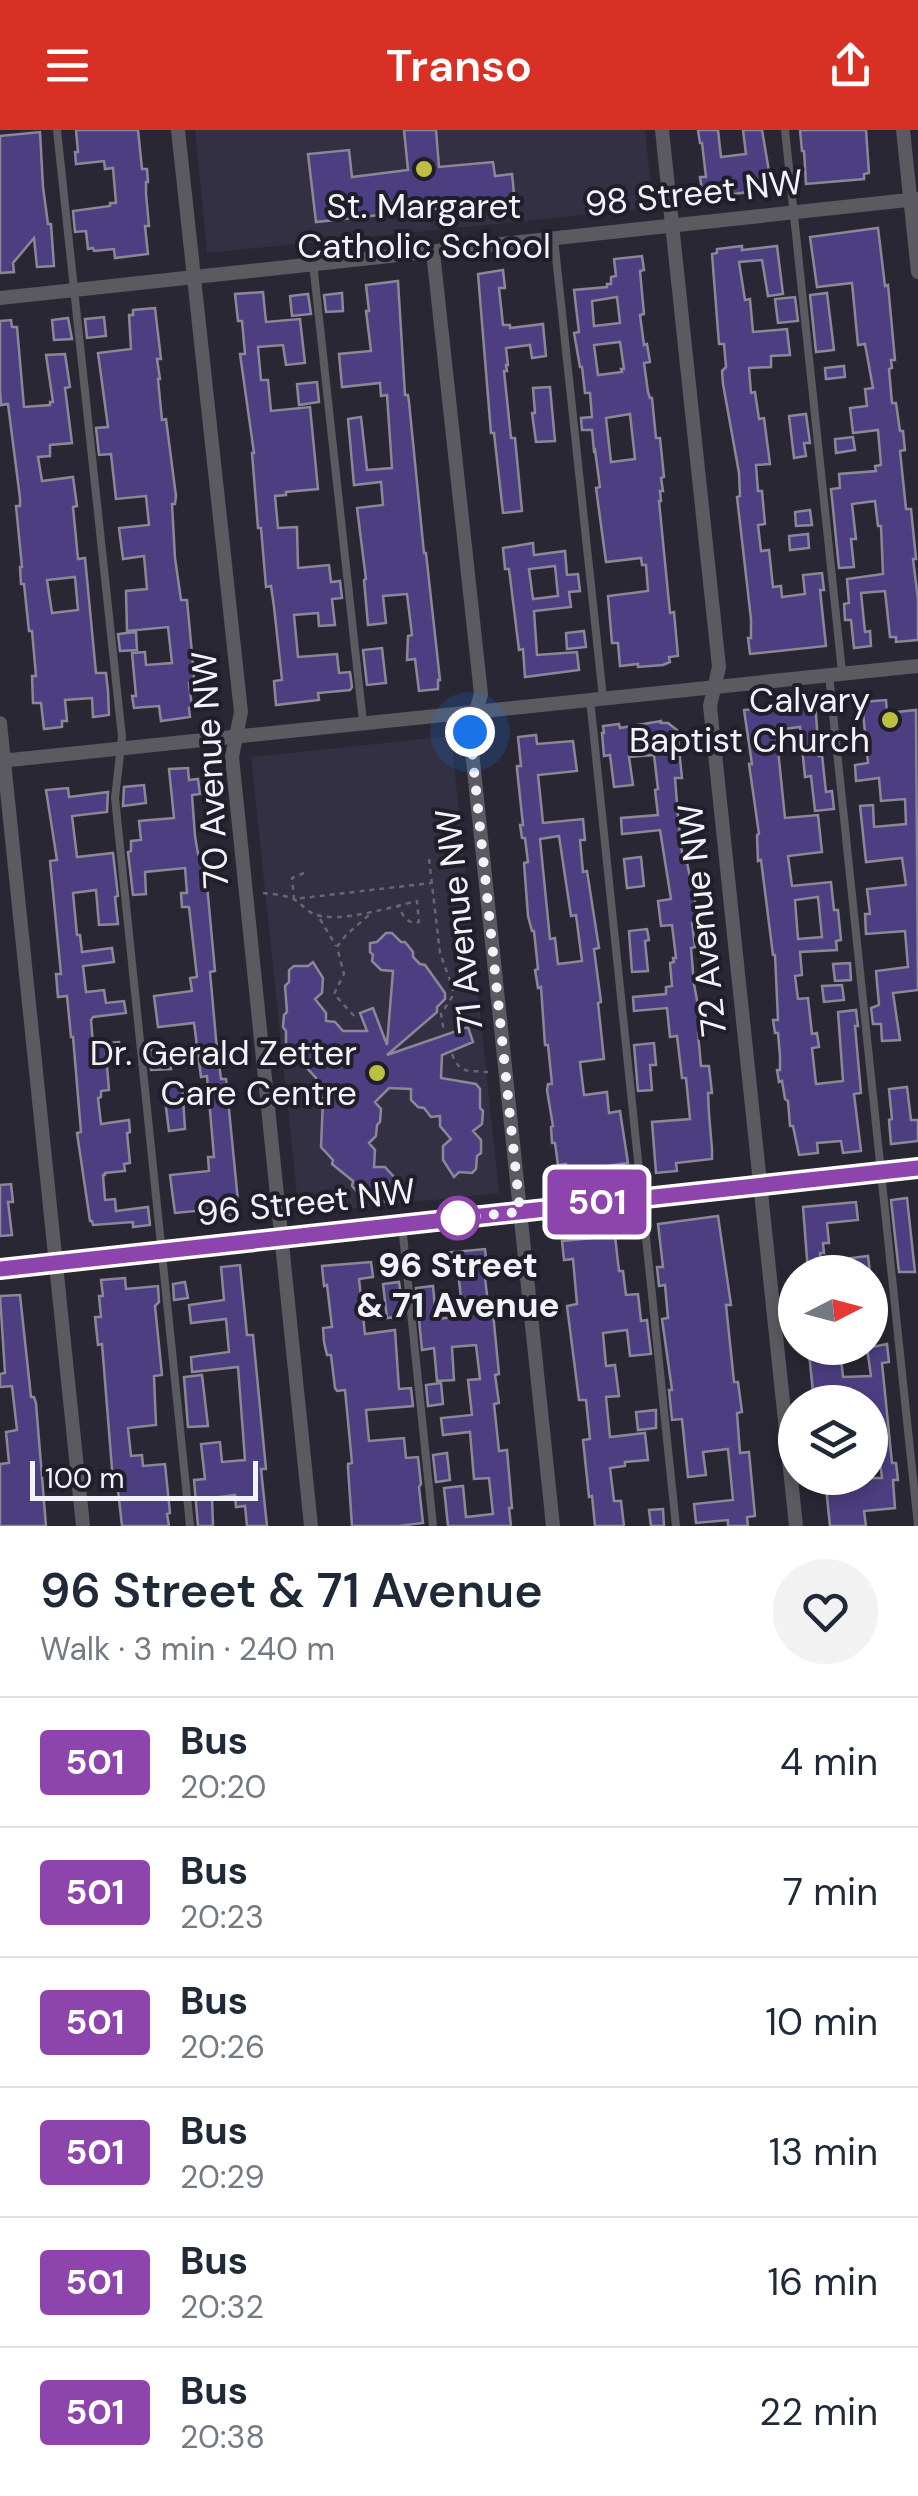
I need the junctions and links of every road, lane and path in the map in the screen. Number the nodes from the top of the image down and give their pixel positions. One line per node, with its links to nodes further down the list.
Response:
1 (57, 130): 14 (lane)
2 (178, 130): 13 (street, 70 Avenue NW)
3 (662, 130): 8 (street, 72 Avenue NW)
4 (785, 130): 7 (lane)
5 (903, 130): 6 (street)
6 (914, 200): 7 (street, 98 Street NW); 12 (street)
7 (794, 213): 8 (street, 98 Street NW); 17 (lane)
8 (672, 226): 9 (street, 98 Street NW); 18 (street, 72 Avenue NW)
9 (554, 238): 10 (street, 98 Street NW); 19 (lane)
10 (433, 252): 11 (street, 98 Street NW); 20 (street, 71 Avenue NW)
11 (314, 264): 13 (street, 98 Street NW); 21 (lane)
12 (918, 272)
13 (194, 276): 14 (street, 98 Street NW); 23 (street, 70 Avenue NW)
14 (74, 290): 15 (street, 98 Street NW); 24 (lane)
15 (0, 298)
16 (918, 666): 17 (street)
17 (836, 674): 18 (street); 40 (lane)
18 (714, 688): 19 (street); 41 (street, 72 Avenue NW)
19 (596, 699): 20 (street); 42 (lane)
20 (476, 712): 21 (street); 43 (street, 71 Avenue NW)
21 (364, 722): 23 (street)
22 (0, 723): 25 (street)
23 (236, 736): 24 (street); 45 (street, 70 Avenue NW)
24 (120, 748): 25 (street); 46 (lane)
25 (2, 760): 47 (street)
26 (429, 858): 28 (path)
27 (304, 873): 30 (path)
28 (432, 882): 30 (path); 36 (path)
29 (263, 892): 30 (path)
30 (294, 899): 33 (path)
31 (398, 906): 31 (path); 32 (path)
32 (370, 914): 33 (path); 34 (path)
33 (318, 916): 34 (path)
34 (337, 948): 35 (path)
35 (354, 1016)
36 (444, 1032)
37 (452, 1054): 38 (path)
38 (488, 1072)
39 (918, 1168): 40 (street, 96 Street NW)
40 (880, 1173): 41 (street, 96 Street NW); 56 (lane)
41 (759, 1186): 42 (street, 96 Street NW); 55 (street, 72 Avenue NW)
42 (642, 1198): 43 (street, 96 Street NW); 54 (lane)
43 (520, 1212): 44 (street, 96 Street NW); 53 (street, 71 Avenue NW)
44 (402, 1225): 45 (street, 96 Street NW); 52 (lane)
45 (281, 1238): 46 (street, 96 Street NW); 51 (street, 70 Avenue NW)
46 (161, 1251): 47 (street, 96 Street NW); 50 (lane)
47 (55, 1263): 48 (street, 96 Street NW); 49 (street)
48 (0, 1269)
49 (83, 1526)
50 (190, 1526)
51 (311, 1526)
52 (433, 1526)
53 (553, 1526)
54 (676, 1526)
55 (796, 1526)
56 (918, 1526)

